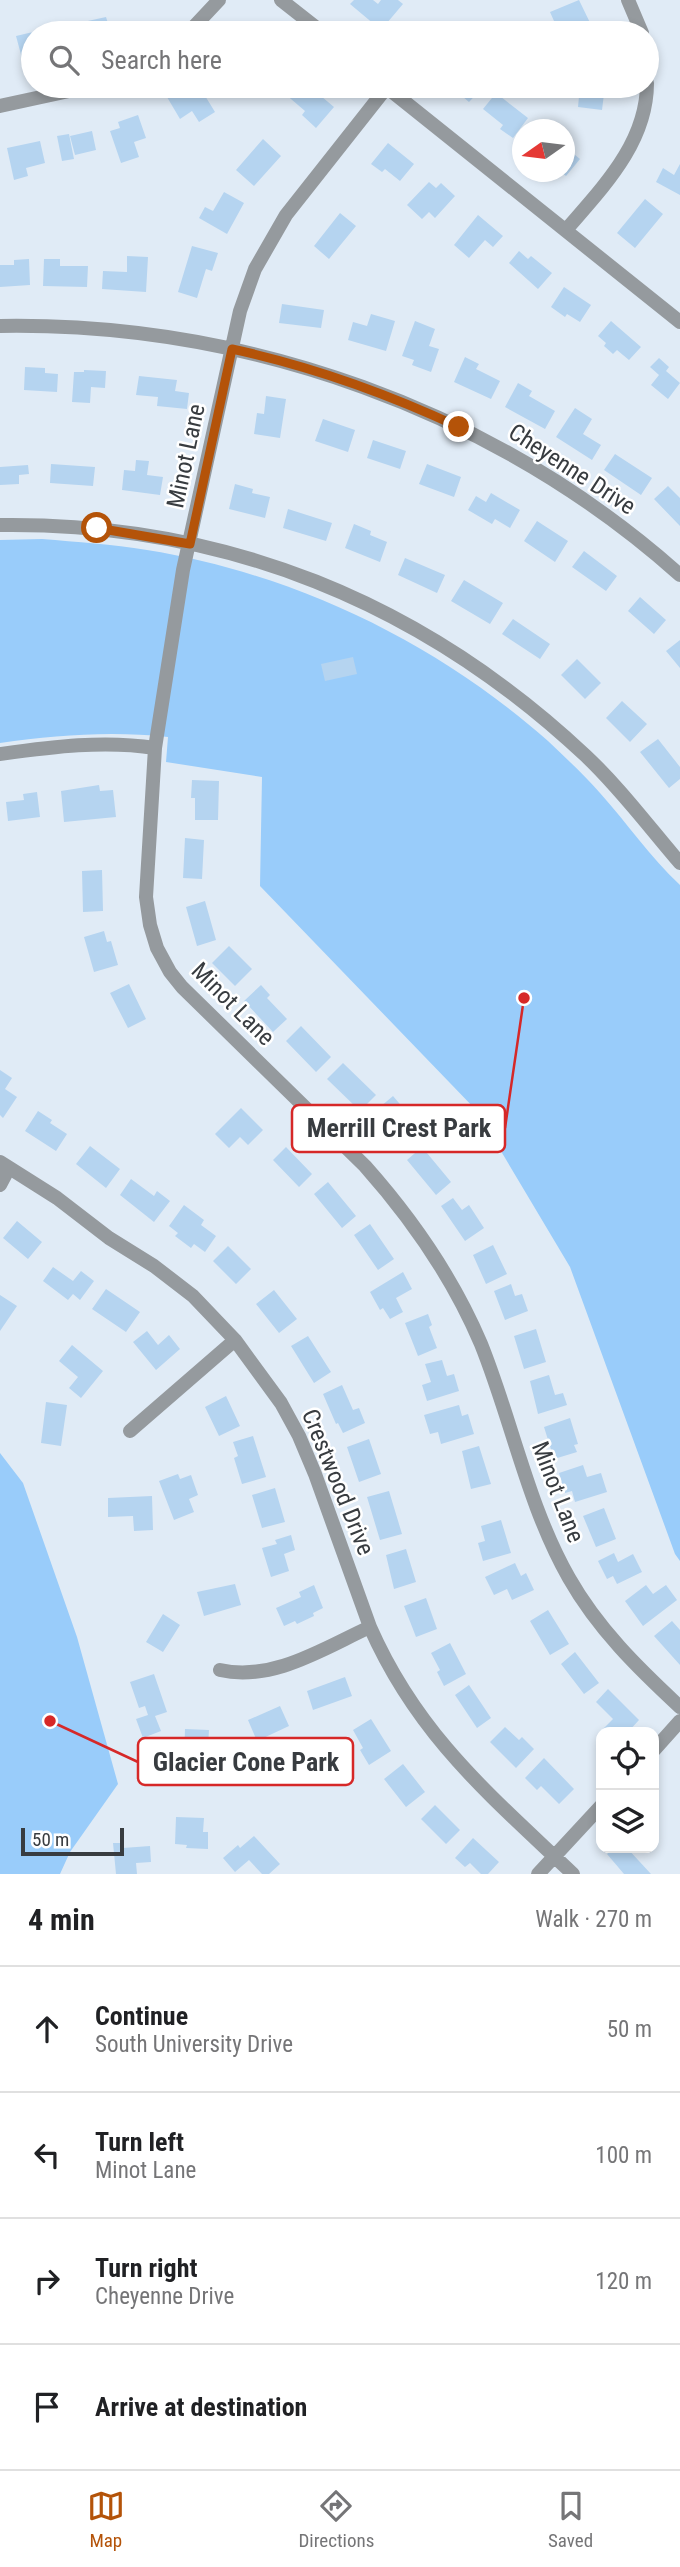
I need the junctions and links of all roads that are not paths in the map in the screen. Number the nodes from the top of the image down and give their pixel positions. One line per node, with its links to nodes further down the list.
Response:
1 (219, 0): 4 (street)
2 (281, 0): 5 (street)
3 (628, 0): 6 (street)
4 (199, 21)
5 (308, 21)
6 (637, 21)
7 (37, 98): 11 (street)
8 (377, 98): 15 (street, Minot Lane)
9 (400, 98): 12 (street)
10 (646, 98): 12 (street)
11 (0, 106)
12 (566, 230): 13 (street)
13 (680, 321)
14 (0, 326): 15 (street, Cheyenne Drive)
15 (232, 349): 17 (street, Minot Lane); 18 (street, Cheyenne Drive)
16 (0, 525): 17 (street)
17 (190, 544): 19 (street, Minot Lane); 21 (street)
18 (680, 575)
19 (155, 748): 20 (street); 28 (street, Minot Lane)
20 (0, 754)
21 (680, 863)
22 (4, 1165): 23 (street); 24 (street, Crestwood Drive)
23 (0, 1185)
24 (235, 1340): 25 (street); 26 (street, Crestwood Drive)
25 (130, 1431)
26 (370, 1627): 27 (street); 32 (street, Crestwood Drive)
27 (220, 1670)
28 (680, 1707)
29 (680, 1721): 30 (street)
30 (659, 1744)
31 (596, 1811): 32 (street)
32 (554, 1856): 33 (street); 34 (street, Crestwood Drive)
33 (538, 1874)
34 (573, 1874)

